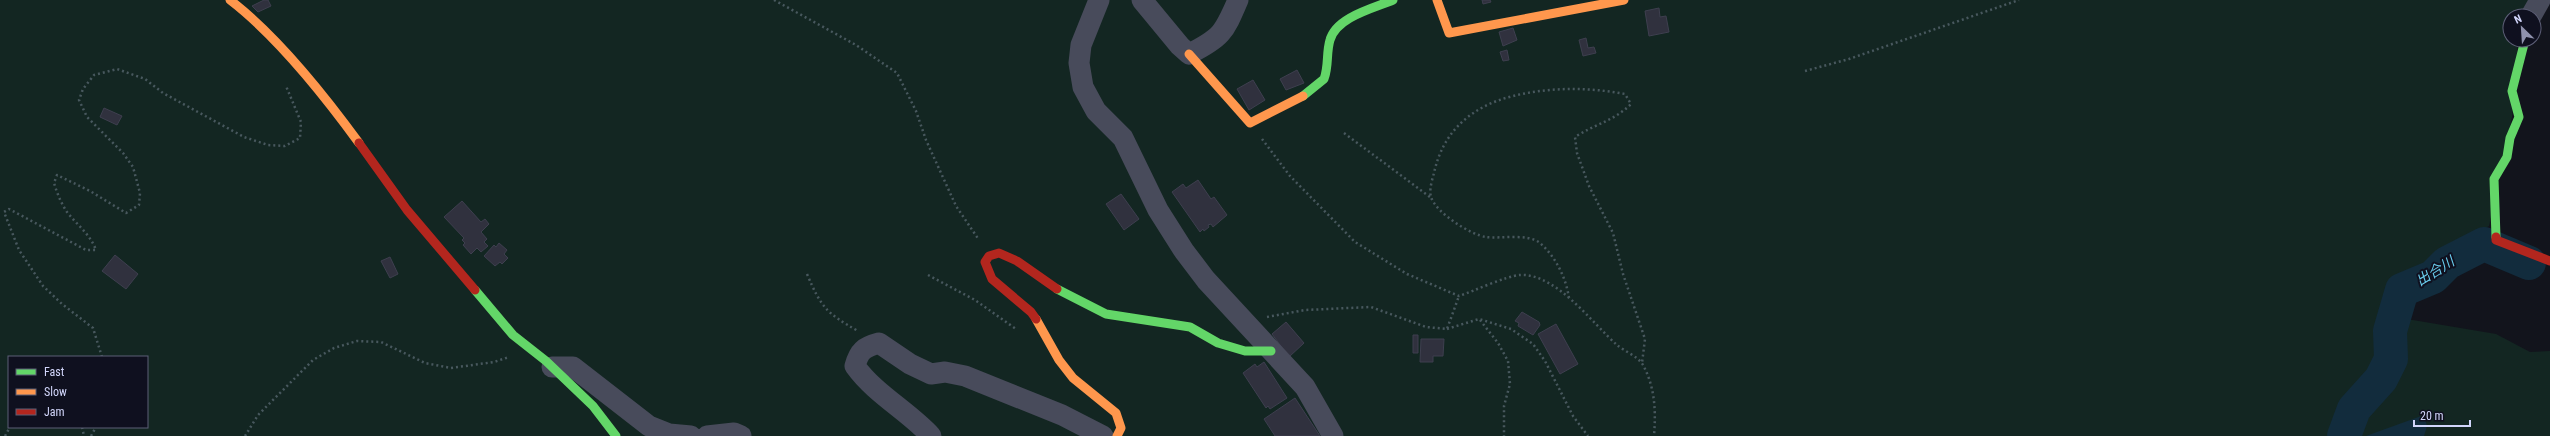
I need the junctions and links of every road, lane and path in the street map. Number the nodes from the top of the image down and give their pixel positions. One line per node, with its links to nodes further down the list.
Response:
1 (230, 0): 29 (street)
2 (774, 0): 18 (path)
3 (1099, 0): 25 (street)
4 (1142, 0): 12 (street)
5 (1238, 0): 12 (street)
6 (1393, 0): 15 (street)
7 (1438, 0): 10 (street)
8 (1624, 0): 10 (street)
9 (2019, 0): 13 (path)
10 (1584, 4)
11 (2523, 48): 19 (street)
12 (1189, 54): 15 (street)
13 (1805, 71)
14 (284, 81): 31 (path)
15 (1250, 123): 22 (path)
16 (1344, 133): 17 (path)
17 (1431, 198): 23 (path); 32 (path)
18 (989, 256): 30 (street); 41 (street)
19 (2550, 261)
20 (807, 274): 28 (path)
21 (928, 275): 27 (path)
22 (1459, 296): 23 (path); 26 (path)
23 (1569, 298): 32 (path)
24 (1479, 319): 26 (path); 43 (path); 44 (path)
25 (1249, 325): 26 (path); 30 (street)
26 (1447, 329)
27 (1022, 332)
28 (879, 343): 39 (street); 40 (street)
29 (530, 349): 33 (street); 34 (path)
30 (1271, 351): 42 (street)
31 (102, 356)
32 (1642, 363): 45 (path)
33 (552, 367): 35 (street); 36 (street)
34 (245, 436)
35 (616, 436)
36 (691, 436)
37 (706, 436): 38 (street)
38 (741, 436)
39 (931, 436)
40 (1103, 436)
41 (1117, 436)
42 (1333, 436)
43 (1504, 436)
44 (1588, 436)
45 (1654, 436)

